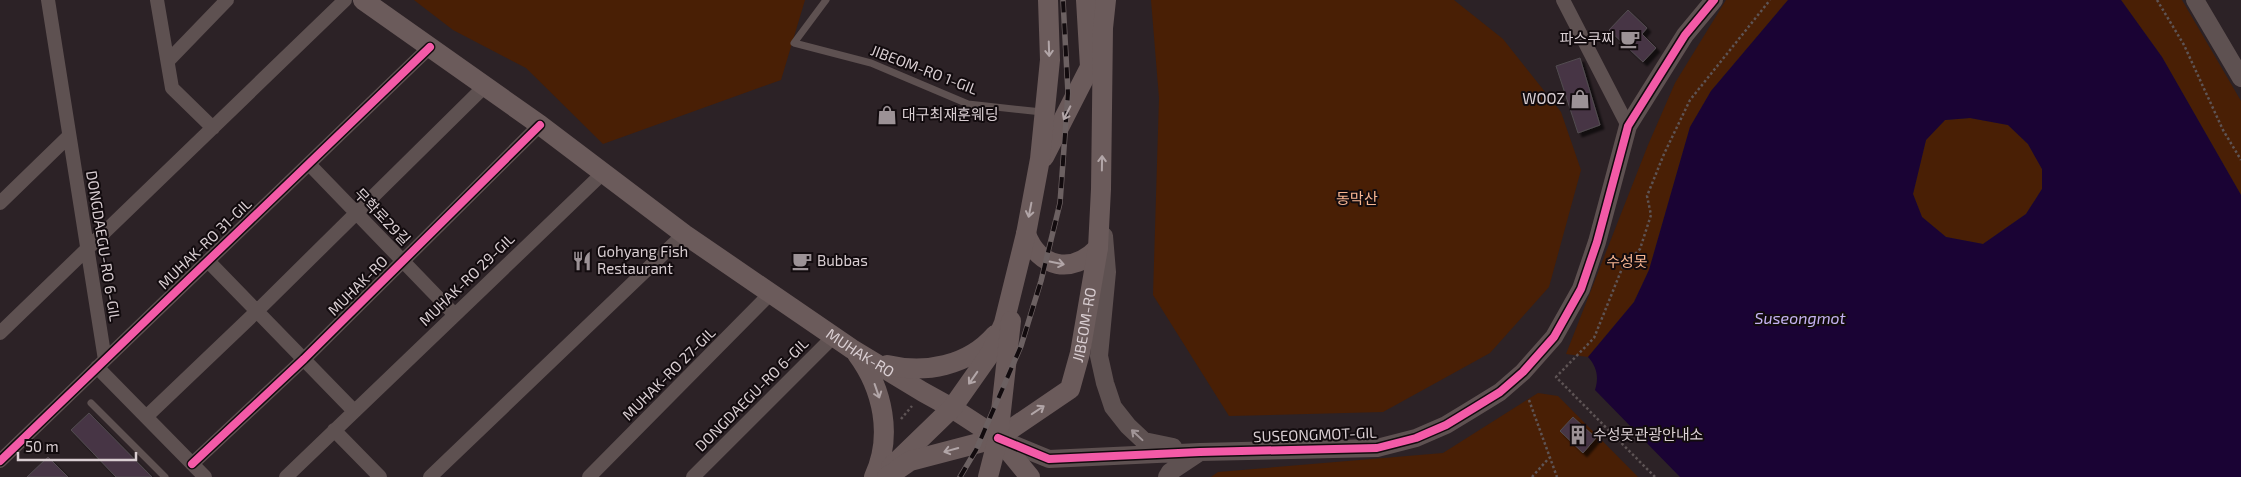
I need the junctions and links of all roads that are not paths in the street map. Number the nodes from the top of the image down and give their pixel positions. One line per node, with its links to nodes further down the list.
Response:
1 (48, 0): 21 (street, DONGDAEGU-RO 6-GIL)
2 (157, 0): 14 (street)
3 (227, 0): 14 (street)
4 (344, 0): 20 (street)
5 (826, 0): 17 (lane, JIBEOM-RO 1-GIL)
6 (1048, 0): 17 (main road, one-way to 17)
7 (1086, 0): 23 (main road, one-way to 23)
8 (1106, 0): 25 (main road, JIBEOM-RO, one-way to 8)
9 (1563, 0): 19 (street)
10 (1714, 0): 19 (street, SUSEONGMOT-GIL)
11 (2195, 0): 15 (street)
12 (372, 3): 13 (main road, MUHAK-RO)
13 (430, 47): 16 (main road, MUHAK-RO); 22 (street, MUHAK-RO 31-GIL)
14 (168, 61): 20 (street)
15 (2241, 78)
16 (485, 86): 18 (main road, MUHAK-RO); 27 (street)
17 (1045, 113): 23 (main road)
18 (540, 125): 24 (main road, MUHAK-RO); 33 (street, MUHAK-RO)
19 (1628, 126): 51 (street, SUSEONGMOT-GIL)
20 (213, 128): 31 (street)
21 (69, 136): 26 (street); 31 (street, DONGDAEGU-RO 6-GIL)
22 (308, 164): 27 (street, 무학로29길); 32 (street, MUHAK-RO 31-GIL)
23 (1038, 168): 29 (main road, one-way to 29)
24 (603, 173): 28 (main road, MUHAK-RO); 37 (street, MUHAK-RO 29-GIL)
25 (1101, 189): 30 (main road, JIBEOM-RO); 51 (street, one-way to 25)
26 (0, 203)
27 (356, 213): 33 (street, 무학로29길); 36 (street)
28 (684, 234): 35 (main road, MUHAK-RO); 58 (street)
29 (1026, 234): 30 (main road, one-way to 30); 34 (main road)
30 (1098, 248): 50 (main road, JIBEOM-RO, one-way to 30)
31 (87, 251): 39 (street); 44 (street, DONGDAEGU-RO 6-GIL)
32 (208, 261): 36 (street); 44 (street, MUHAK-RO 31-GIL)
33 (403, 261): 37 (street, 무학로29길); 42 (street, MUHAK-RO)
34 (1018, 266): 38 (main road); 50 (main road)
35 (771, 293): 40 (main road, MUHAK-RO); 59 (street, MUHAK-RO 27-GIL)
36 (257, 311): 42 (street); 48 (street)
37 (454, 314): 47 (street, MUHAK-RO 29-GIL)
38 (1004, 324): 43 (main road); 46 (main road, one-way to 46)
39 (0, 333)
40 (834, 336): 41 (main road, MUHAK-RO); 60 (street, DONGDAEGU-RO 6-GIL)
41 (852, 349): 43 (main road, MUHAK-RO); 61 (main road, one-way to 61)
42 (304, 359): 47 (street); 53 (street, MUHAK-RO)
43 (875, 362): 46 (main road, MUHAK-RO)
44 (101, 364): 48 (street); 52 (street, MUHAK-RO 31-GIL)
45 (92, 403): 54 (lane)
46 (952, 408): 50 (main road, MUHAK-RO); 62 (main road)
47 (354, 411): 49 (street, MUHAK-RO 29-GIL)
48 (146, 417): 53 (street)
49 (334, 430): 56 (street, MUHAK-RO 29-GIL); 57 (street)
50 (998, 438): 51 (street, SUSEONGMOT-GIL); 63 (main road, JIBEOM-RO, one-way to 63); 64 (main road); 65 (main road, MUHAK-RO)
51 (1200, 452): 66 (street)
52 (0, 461)
53 (192, 464): 55 (street)
54 (165, 477)
55 (205, 477)
56 (286, 477)
57 (380, 477)
58 (430, 477)
59 (589, 477)
60 (693, 477)
61 (874, 477)
62 (881, 477)
63 (887, 477)
64 (988, 477)
65 (1030, 477)
66 (1167, 477)

